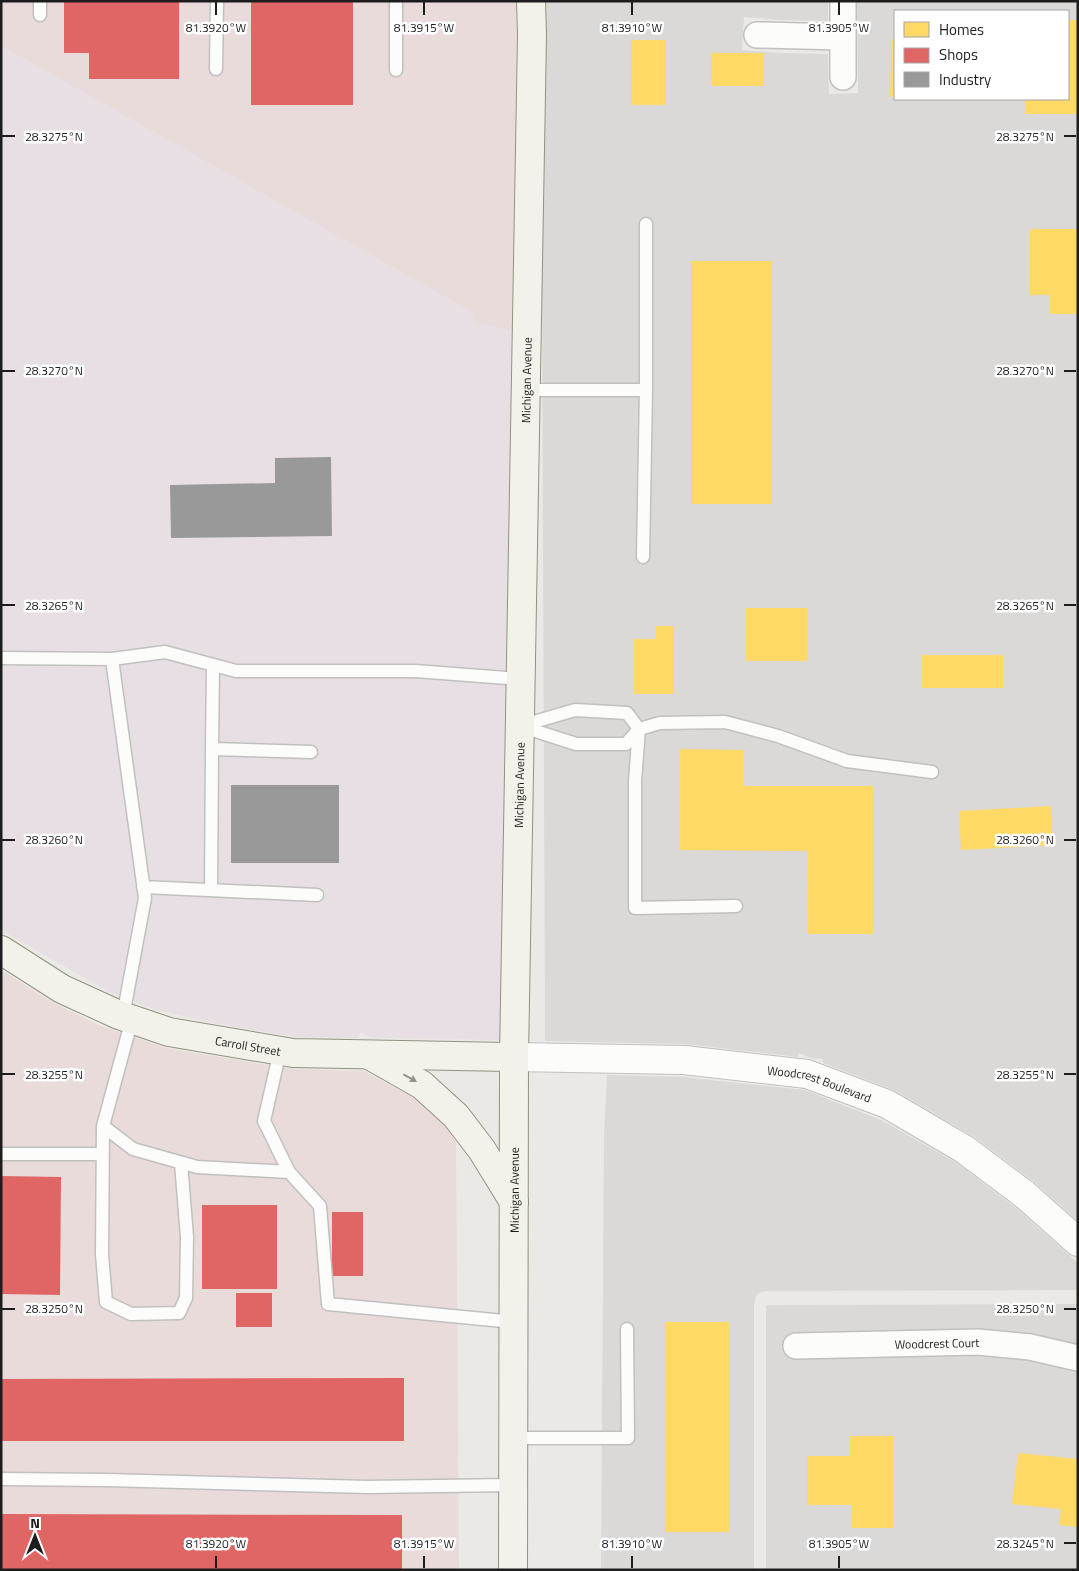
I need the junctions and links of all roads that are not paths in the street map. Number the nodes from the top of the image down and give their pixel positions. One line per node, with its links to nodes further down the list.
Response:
1 (40, 1): 6 (lane)
2 (218, 1): 9 (lane)
3 (396, 1): 10 (lane)
4 (531, 1): 13 (main road, Michigan Avenue)
5 (843, 1): 8 (street)
6 (40, 15)
7 (757, 35): 8 (street)
8 (842, 37): 11 (street)
9 (216, 69)
10 (396, 70)
11 (843, 77)
12 (646, 224): 14 (lane)
13 (526, 390): 14 (lane); 19 (main road, Michigan Avenue)
14 (646, 390): 15 (lane)
15 (643, 557)
16 (1, 658): 17 (lane)
17 (112, 659): 18 (lane); 25 (lane)
18 (213, 665): 19 (lane); 22 (lane)
19 (521, 679): 20 (main road, Michigan Avenue)
20 (520, 726): 21 (lane); 21 (lane); 33 (main road, Michigan Avenue)
21 (639, 729): 24 (lane); 28 (lane)
22 (212, 749): 23 (lane); 26 (lane)
23 (311, 752)
24 (932, 772)
25 (144, 887): 26 (lane); 30 (lane)
26 (211, 890): 27 (lane)
27 (316, 895)
28 (736, 906)
29 (1, 950): 30 (main road, Carroll Street)
30 (128, 1017): 31 (main road, Carroll Street); 34 (lane)
31 (280, 1051): 32 (main road, Carroll Street); 38 (lane)
32 (367, 1054): 33 (main road, Carroll Street); 39 (main road, one-way to 39)
33 (514, 1056): 39 (main road, Michigan Avenue); 40 (street, Woodcrest Boulevard)
34 (103, 1126): 36 (lane); 37 (lane)
35 (1, 1154): 36 (lane)
36 (102, 1154): 37 (lane)
37 (181, 1162): 38 (lane)
38 (289, 1172): 41 (lane)
39 (514, 1202): 41 (main road, Michigan Avenue)
40 (1078, 1242)
41 (514, 1322): 45 (main road, Michigan Avenue)
42 (627, 1328): 45 (lane)
43 (796, 1346): 44 (street, Woodcrest Court)
44 (1078, 1358)
45 (513, 1438): 47 (main road, Michigan Avenue)
46 (1, 1479): 47 (lane)
47 (513, 1485): 48 (main road, Michigan Avenue)
48 (513, 1570)

